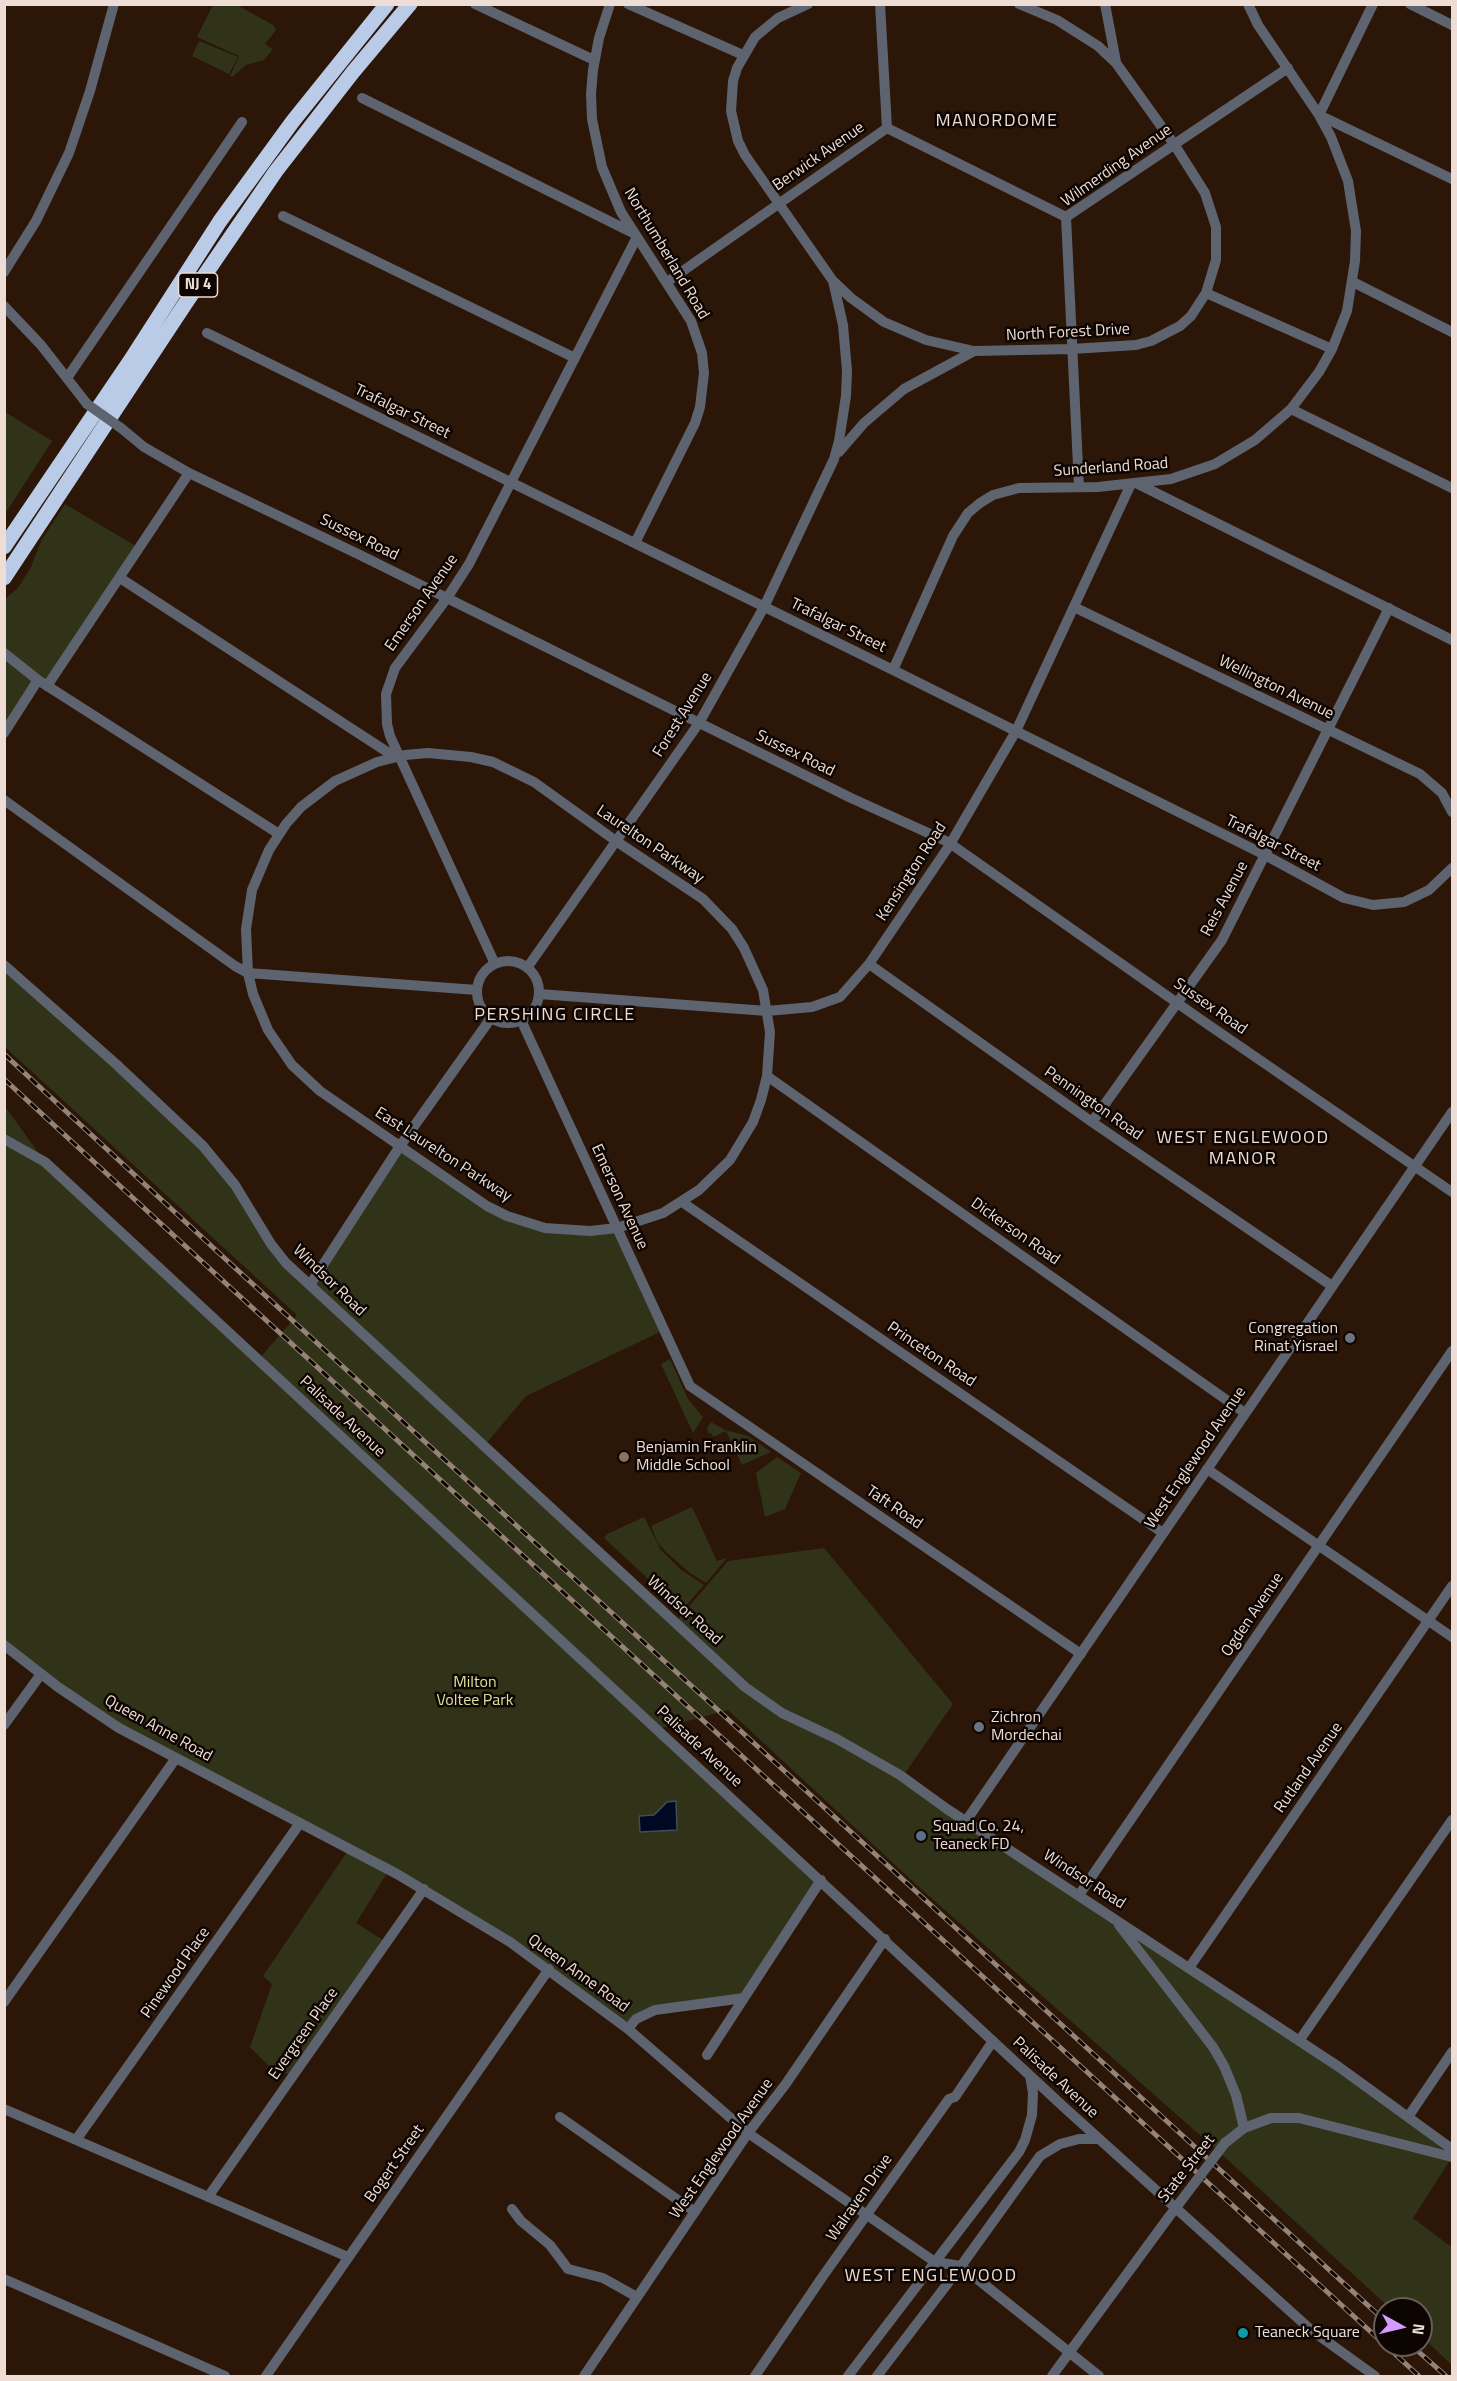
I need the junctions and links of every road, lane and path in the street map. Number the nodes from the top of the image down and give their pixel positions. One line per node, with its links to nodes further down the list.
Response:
1 (114, 4): 29 (street)
2 (387, 4): 49 (highway, NJ 4)
3 (410, 4): 51 (highway, NJ 4)
4 (475, 4): 16 (street)
5 (610, 4): 16 (street, Northumberland Road)
6 (628, 4): 15 (street)
7 (808, 4): 15 (street)
8 (880, 4): 22 (street, Berwick Avenue)
9 (1106, 4): 17 (street, North Forest Drive)
10 (1248, 4): 18 (street, Sunderland Road)
11 (1373, 4): 20 (street)
12 (1410, 4): 14 (street)
13 (1022, 5): 17 (street, North Forest Drive)
14 (1452, 25)
15 (743, 55): 25 (street)
16 (594, 60): 28 (street, Northumberland Road)
17 (1116, 63): 23 (street, North Forest Drive)
18 (1288, 68): 20 (street, Sunderland Road); 23 (street, Wilmerding Avenue)
19 (362, 98): 28 (street)
20 (1319, 115): 24 (street); 32 (street, Sunderland Road)
21 (243, 123): 41 (street)
22 (887, 128): 25 (street, Berwick Avenue); 27 (street)
23 (1174, 144): 27 (street, Wilmerding Avenue); 33 (street, North Forest Drive)
24 (1452, 179)
25 (778, 204): 30 (street); 31 (street, Berwick Avenue)
26 (283, 216): 40 (street)
27 (1066, 217): 37 (street, Wilmerding Avenue)
28 (636, 235): 31 (street, Northumberland Road); 40 (street, Emerson Avenue)
29 (4, 272)
30 (833, 281): 39 (street, North Forest Drive); 43 (street)
31 (667, 282): 50 (street, Northumberland Road)
32 (1353, 282): 35 (street); 38 (street, Sunderland Road)
33 (1206, 293): 37 (street, North Forest Drive); 38 (street)
34 (4, 306): 41 (street, Sussex Road)
35 (1452, 332)
36 (207, 333): 45 (street, Trafalgar Street)
37 (1072, 349): 39 (street, North Forest Drive); 47 (street, Wilmerding Avenue)
38 (1332, 350): 42 (street, Sunderland Road)
39 (974, 351): 43 (street, North Forest Drive)
40 (575, 358): 45 (street, Emerson Avenue)
41 (67, 378): 44 (street, Sussex Road, bridge)
42 (1291, 409): 46 (street, Sunderland Road); 48 (street)
43 (834, 459): 54 (street, Forest Avenue)
44 (189, 473): 52 (street); 53 (street, Sussex Road)
45 (511, 482): 50 (street, Trafalgar Street); 53 (street, Emerson Avenue)
46 (1134, 483): 47 (street, Sunderland Road); 55 (street, Kensington Road); 56 (street)
47 (1079, 487): 59 (street, Sunderland Road)
48 (1452, 488)
49 (6, 543)
50 (635, 543): 54 (street, Trafalgar Street)
51 (4, 578)
52 (120, 578): 60 (street); 65 (street)
53 (447, 598): 61 (street, Sussex Road); 65 (street, Emerson Avenue)
54 (764, 607): 59 (street, Trafalgar Street); 61 (street, Forest Avenue)
55 (1074, 607): 62 (street, Wellington Avenue); 63 (street, Kensington Road)
56 (1389, 608): 57 (street); 62 (street, Reis Avenue)
57 (1452, 640)
58 (4, 653): 60 (street)
59 (893, 670): 63 (street, Trafalgar Street)
60 (43, 683): 64 (street); 68 (street)
61 (699, 723): 69 (street, Forest Avenue); 70 (street, Sussex Road)
62 (1328, 729): 67 (street, Wellington Avenue); 71 (street, Reis Avenue)
63 (1016, 731): 70 (street, Kensington Road); 71 (street, Trafalgar Street)
64 (4, 733)
65 (397, 757): 68 (street, Laurelton Parkway); 69 (street, Laurelton Parkway); 73 (street, Emerson Avenue)
66 (4, 800): 77 (street)
67 (1452, 812)
68 (279, 834): 77 (street, East Laurelton Parkway)
69 (616, 841): 76 (street, Forest Avenue); 81 (street, Laurelton Parkway)
70 (950, 843): 74 (street, Kensington Road); 80 (street, Sussex Road)
71 (1265, 855): 72 (street, Trafalgar Street); 80 (street, Reis Avenue)
72 (1452, 868)
73 (495, 964): 76 (street); 78 (street)
74 (869, 964): 81 (street, Kensington Road); 86 (street, Pennington Road)
75 (4, 965): 93 (street, Windsor Road)
76 (527, 968): 79 (street)
77 (248, 973): 78 (street); 88 (street, East Laurelton Parkway)
78 (477, 990): 82 (street)
79 (539, 994): 81 (street, Kensington Road); 83 (street)
80 (1177, 1003): 86 (street, Reis Avenue); 89 (street, Sussex Road)
81 (767, 1011): 84 (street, Laurelton Parkway)
82 (491, 1018): 83 (street); 88 (street)
83 (521, 1020): 92 (street, Emerson Avenue)
84 (767, 1076): 91 (street, East Laurelton Parkway); 97 (street, Dickerson Road)
85 (1452, 1112): 89 (street, West Englewood Avenue)
86 (1092, 1122): 94 (street, Pennington Road)
87 (4, 1139): 112 (street, Palisade Avenue)
88 (400, 1146): 92 (street, East Laurelton Parkway); 93 (street)
89 (1414, 1166): 90 (street, Sussex Road); 94 (street, West Englewood Avenue)
90 (1452, 1192)
91 (682, 1202): 92 (street, East Laurelton Parkway); 99 (street, Princeton Road)
92 (617, 1228): 96 (street, Emerson Avenue)
93 (309, 1285): 110 (street, Windsor Road)
94 (1332, 1286): 97 (street, West Englewood Avenue)
95 (1452, 1351): 100 (street, Ogden Avenue)
96 (690, 1386): 105 (street, Taft Road)
97 (1245, 1413): 98 (street, West Englewood Avenue)
98 (1207, 1469): 99 (street, West Englewood Avenue); 100 (street)
99 (1163, 1533): 105 (street, West Englewood Avenue)
100 (1319, 1546): 102 (street); 114 (street, Ogden Avenue)
101 (1452, 1586): 102 (street, Rutland Avenue)
102 (1428, 1620): 103 (street); 117 (street, Rutland Avenue)
103 (1452, 1637)
104 (4, 1645): 106 (street, Queen Anne Road)
105 (1081, 1654): 110 (street, West Englewood Avenue)
106 (41, 1674): 107 (street); 108 (street, Queen Anne Road)
107 (4, 1725)
108 (176, 1758): 111 (street, Queen Anne Road); 120 (street)
109 (1452, 1820): 123 (street)
110 (966, 1821): 114 (street, Windsor Road)
111 (300, 1823): 113 (street, Queen Anne Road); 133 (street, Pinewood Place)
112 (820, 1880): 116 (street, Palisade Avenue); 119 (street)
113 (424, 1889): 118 (street, Queen Anne Road); 136 (street, Evergreen Place)
114 (1079, 1895): 115 (street, Windsor Road)
115 (1113, 1918): 117 (street, Windsor Road); 130 (street)
116 (885, 1940): 122 (street, Palisade Avenue); 131 (street, West Englewood Avenue)
117 (1189, 1968): 123 (street, Windsor Road)
118 (549, 1969): 121 (street, Queen Anne Road); 140 (street, Bogert Street)
119 (744, 1998): 121 (street); 125 (street)
120 (4, 2002)
121 (628, 2029): 131 (street, Queen Anne Road)
122 (993, 2041): 126 (street, Palisade Avenue); 139 (street, Walraven Drive)
123 (1299, 2041): 129 (street, Windsor Road)
124 (1452, 2052): 129 (street)
125 (707, 2055)
126 (1030, 2075): 132 (street, Palisade Avenue); 141 (street)
127 (4, 2109): 133 (street)
128 (560, 2117): 138 (street)
129 (1408, 2117): 134 (street, Windsor Road)
130 (1244, 2128): 135 (street, State Street); 145 (street, State Street, bridge)
131 (748, 2133): 138 (street, West Englewood Avenue); 139 (street, Queen Anne Road)
132 (1100, 2139): 142 (street); 154 (street, Palisade Avenue)
133 (76, 2140): 136 (street)
134 (1452, 2149)
135 (1452, 2157)
136 (208, 2197): 140 (street)
137 (512, 2209): 144 (street)
138 (695, 2212): 144 (street, West Englewood Avenue)
139 (867, 2215): 141 (street, Queen Anne Road); 149 (street, Walraven Drive)
140 (348, 2258): 147 (street, Bogert Street)
141 (935, 2262): 142 (street, Queen Anne Road); 150 (street)
142 (961, 2266): 145 (street, Queen Anne Road); 151 (street)
143 (4, 2279): 146 (street)
144 (637, 2297): 148 (street, West Englewood Avenue)
145 (1070, 2352): 152 (street, State Street); 153 (street, Queen Anne Road)
146 (225, 2376)
147 (266, 2376)
148 (584, 2376)
149 (755, 2376)
150 (848, 2376)
151 (877, 2376)
152 (1052, 2376)
153 (1099, 2376)
154 (1375, 2376)

